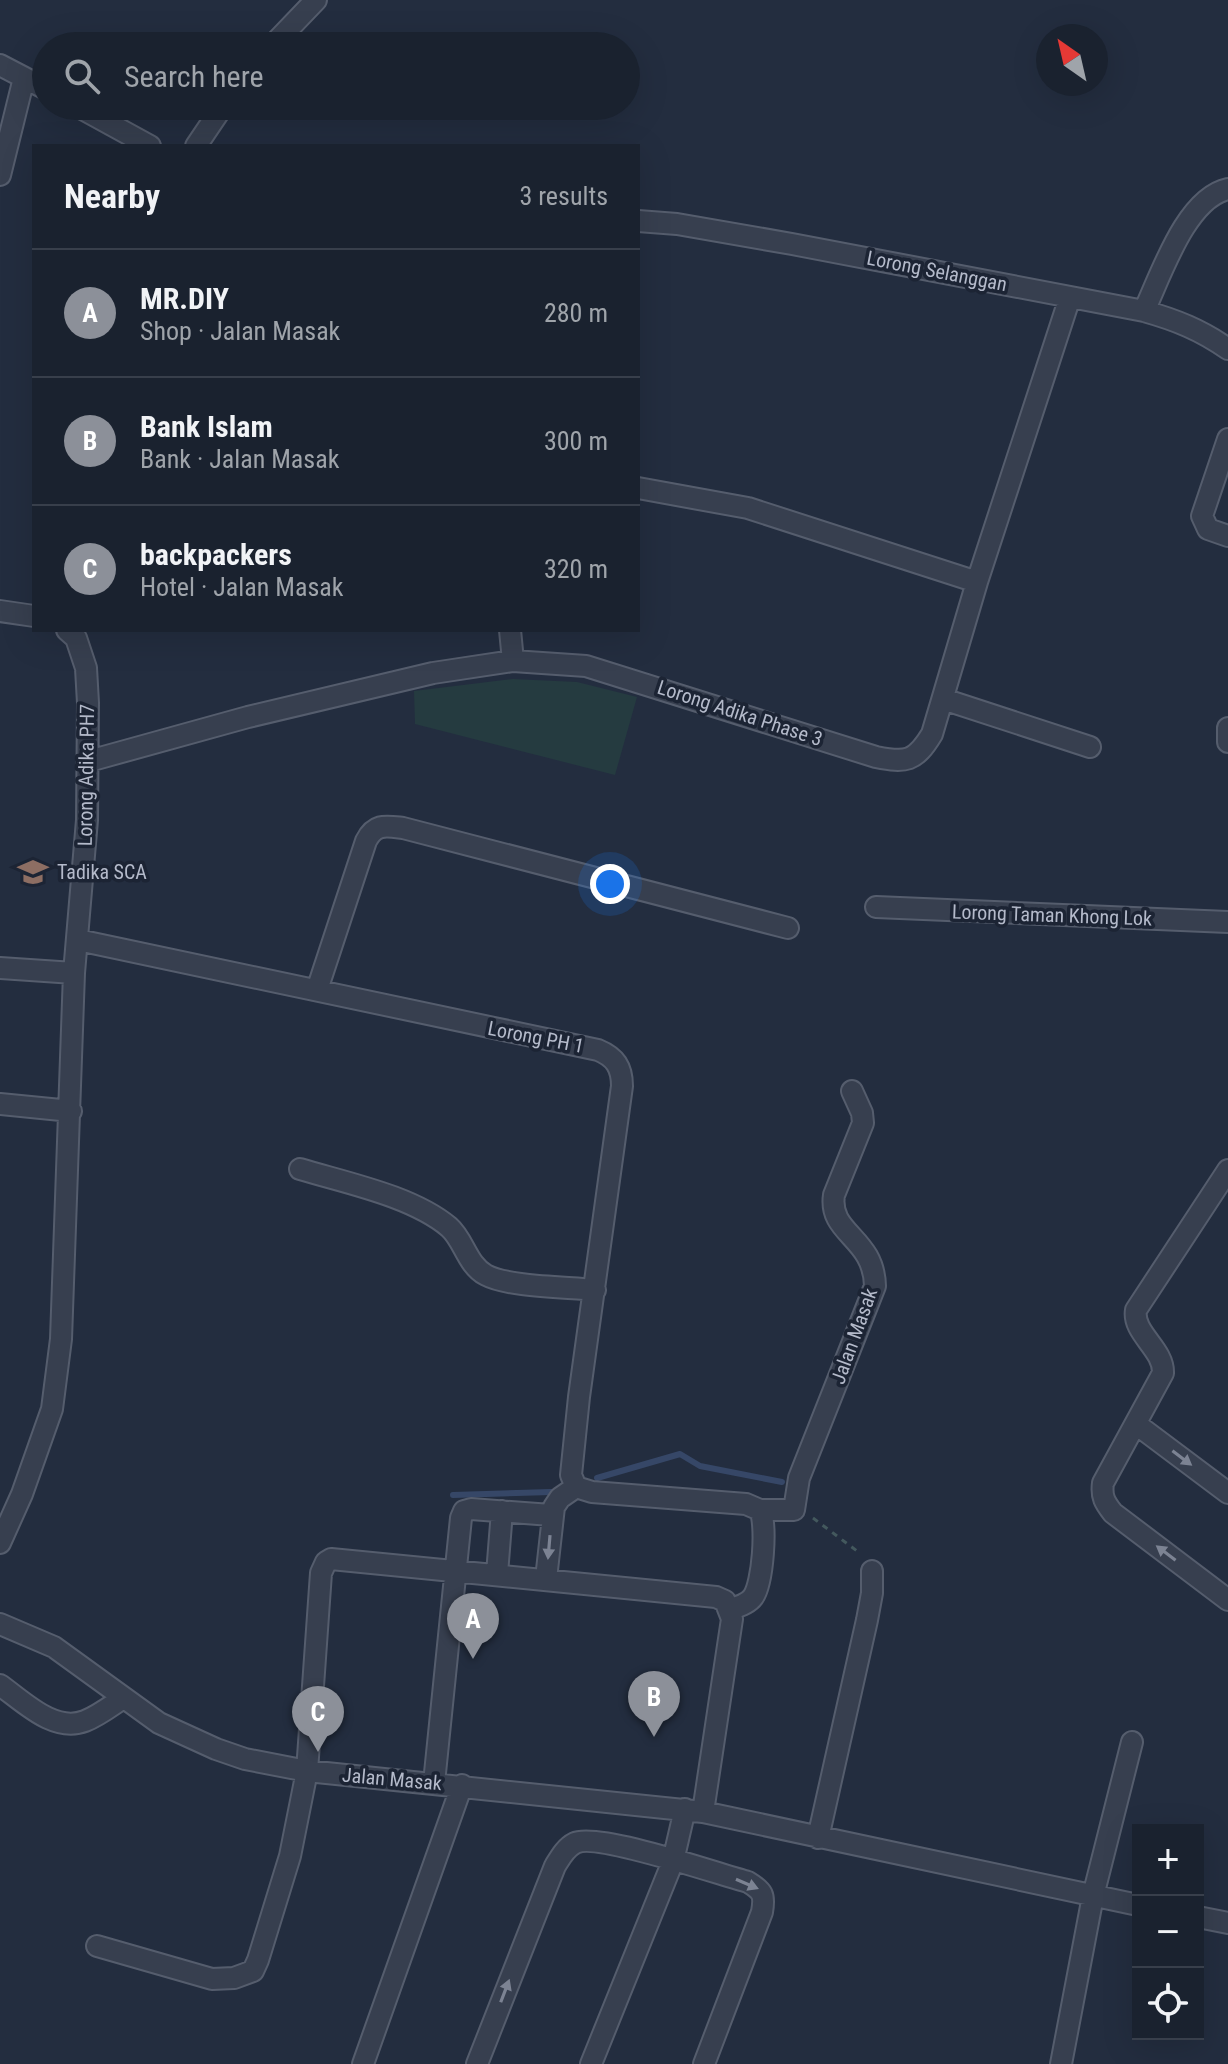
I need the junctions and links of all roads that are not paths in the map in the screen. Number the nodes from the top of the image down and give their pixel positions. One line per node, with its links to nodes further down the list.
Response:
1 (316, 0): 2 (street)
2 (285, 32)
3 (0, 65): 4 (street)
4 (24, 78): 5 (street); 10 (street)
5 (32, 82)
6 (103, 120): 8 (street)
7 (214, 120): 9 (street)
8 (146, 144)
9 (197, 144)
10 (0, 175)
11 (1228, 189): 14 (street)
12 (640, 221): 13 (street, Lorong Selanggan)
13 (1070, 297): 14 (street, Lorong Selanggan); 19 (street, Lorong Adika Phase 3)
14 (1144, 311): 15 (street, Lorong Selanggan)
15 (1228, 349)
16 (1228, 439): 18 (street)
17 (640, 488): 19 (street)
18 (1228, 536)
19 (977, 582): 25 (street, Lorong Adika Phase 3)
20 (0, 611): 21 (street)
21 (32, 616)
22 (510, 632): 24 (street)
23 (75, 633): 29 (street, Lorong Adika PH7)
24 (513, 661): 25 (street, Lorong Adika Phase 3); 29 (street, Lorong Adika Phase 3)
25 (943, 699): 28 (street)
26 (1228, 728): 27 (street)
27 (1228, 742)
28 (1090, 747)
29 (89, 761): 33 (street, Lorong Adika PH7)
30 (876, 907): 31 (street, Lorong Taman Khong Lok)
31 (1228, 922)
32 (788, 928): 36 (street)
33 (78, 940): 35 (street, Lorong Adika PH7); 36 (street, Lorong PH 1)
34 (0, 968): 35 (street)
35 (74, 973): 39 (street, Lorong Adika PH7)
36 (317, 990): 42 (street, Lorong PH 1)
37 (852, 1091): 46 (street, Jalan Masak)
38 (0, 1104): 39 (street)
39 (71, 1111): 49 (street, Lorong Adika PH7)
40 (300, 1169): 42 (street)
41 (1228, 1170): 43 (street)
42 (595, 1290): 44 (street, Lorong PH 1)
43 (1136, 1424): 45 (street, one-way to 45); 54 (street, one-way to 43)
44 (576, 1487): 46 (street); 48 (street)
45 (1228, 1493)
46 (760, 1510): 55 (street)
47 (502, 1511): 48 (street); 50 (street); 52 (street)
48 (551, 1515): 53 (street, one-way to 53)
49 (0, 1543)
50 (455, 1570): 52 (street); 60 (street); 61 (street)
51 (872, 1571): 64 (street)
52 (497, 1574): 53 (street)
53 (546, 1579): 55 (street)
54 (1228, 1600)
55 (730, 1609): 63 (street)
56 (0, 1624): 58 (street, Jalan Masak)
57 (0, 1685): 58 (street)
58 (123, 1698): 60 (street, Jalan Masak)
59 (1132, 1742): 66 (street)
60 (307, 1771): 61 (street, Jalan Masak); 70 (street)
61 (434, 1783): 62 (street, Jalan Masak)
62 (462, 1785): 63 (street, Jalan Masak); 71 (street)
63 (694, 1810): 64 (street, Jalan Masak); 65 (street)
64 (818, 1838): 66 (street, Jalan Masak)
65 (673, 1861): 72 (street, one-way to 65); 73 (street); 74 (street, one-way to 74)
66 (1093, 1896): 67 (street, Jalan Masak); 75 (street)
67 (1132, 1904)
68 (1204, 1918): 69 (street)
69 (1228, 1923)
70 (97, 1946)
71 (363, 2064)
72 (477, 2064)
73 (591, 2064)
74 (704, 2064)
75 (1061, 2064)

